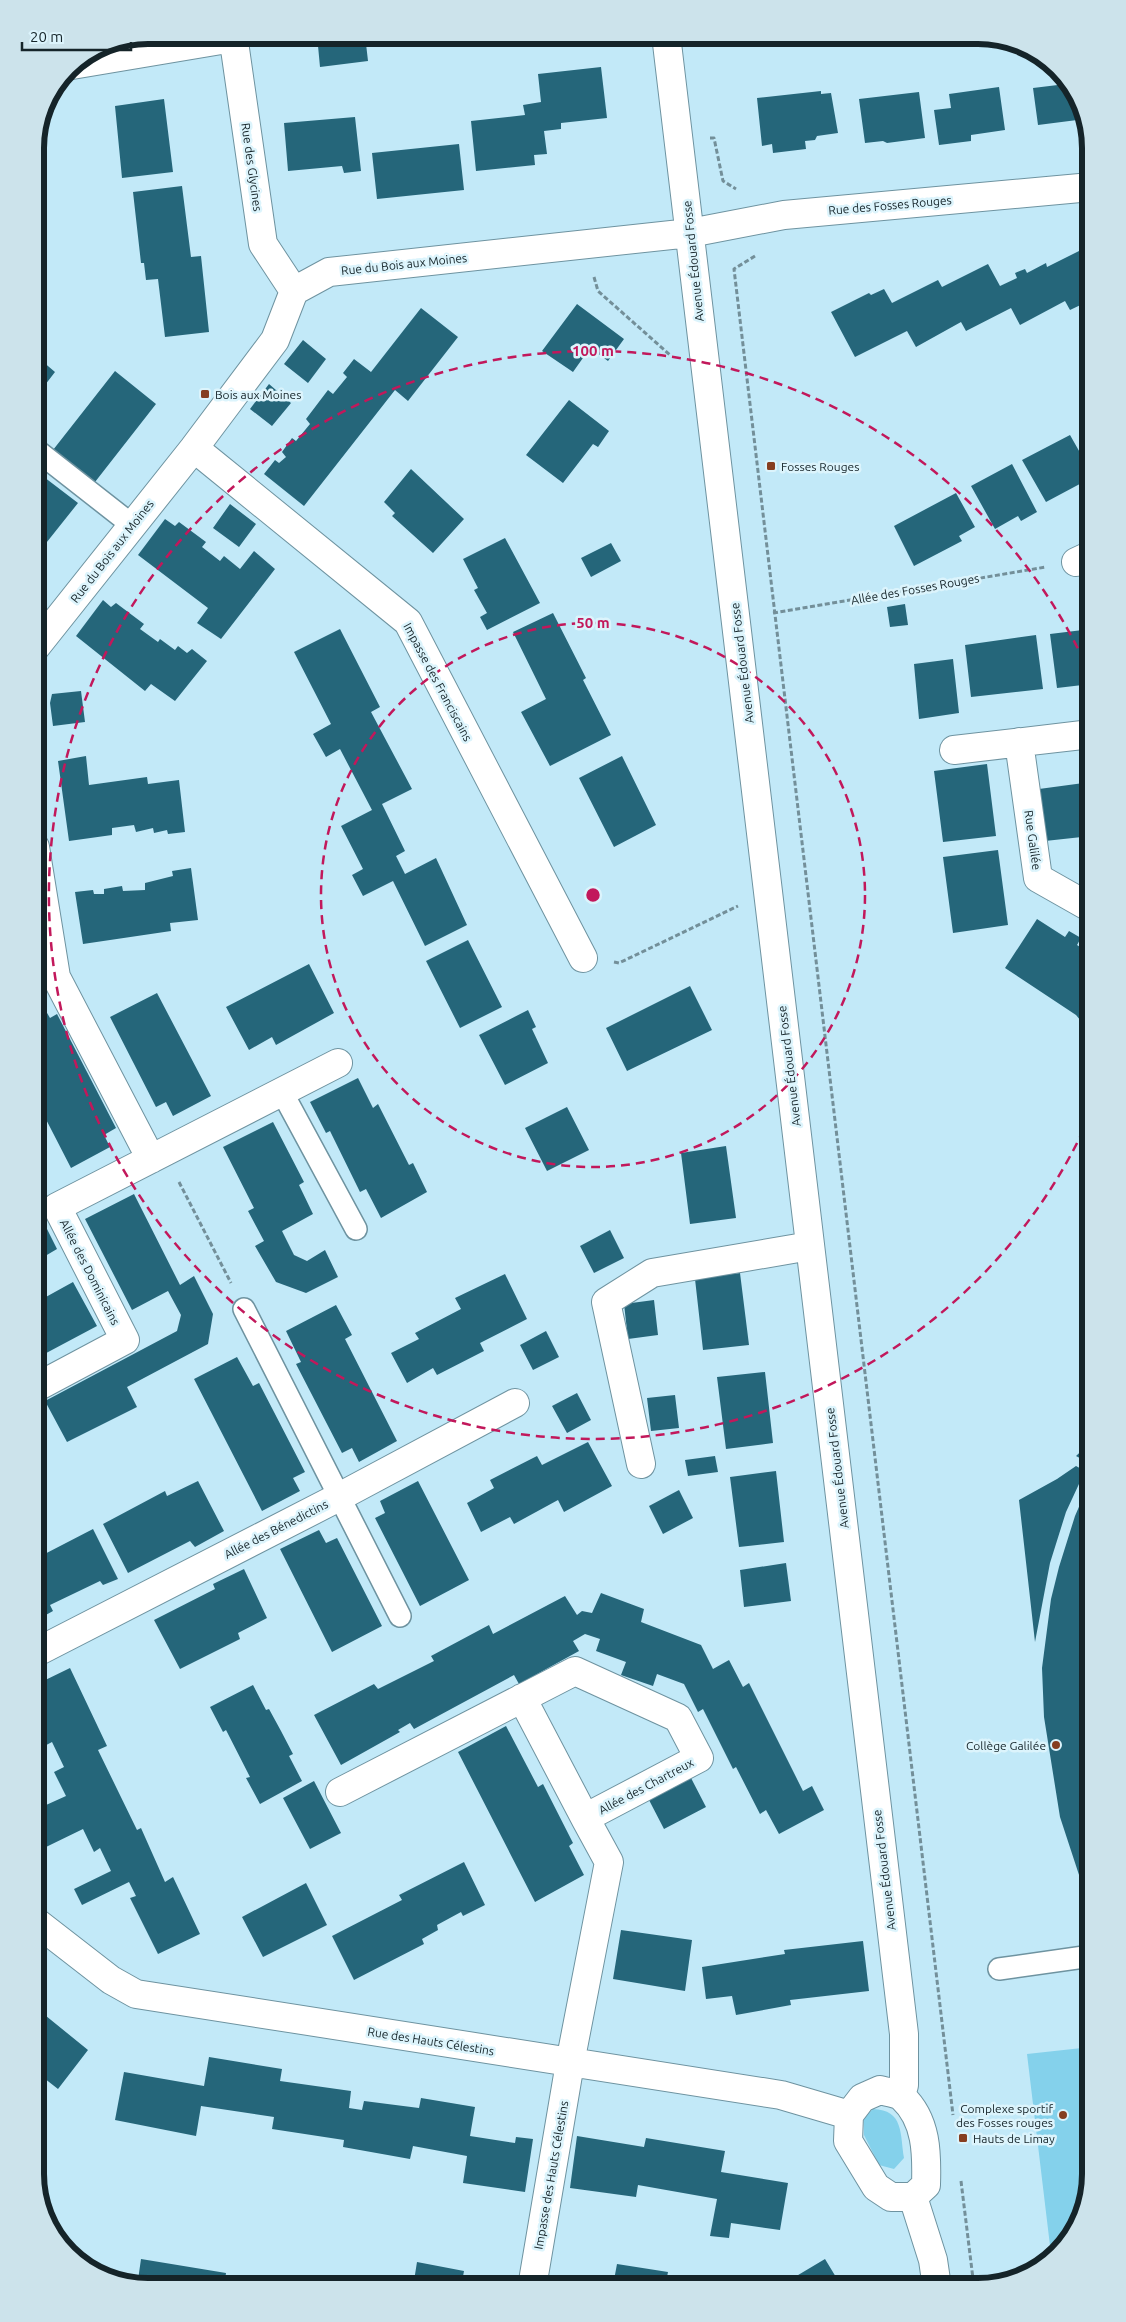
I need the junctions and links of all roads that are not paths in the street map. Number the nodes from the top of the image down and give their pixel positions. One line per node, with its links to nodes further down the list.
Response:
1 (193, 44): 4 (street)
2 (234, 44): 7 (street, Rue des Glycines)
3 (667, 44): 6 (street, Avenue Édouard Fosse)
4 (89, 62)
5 (1082, 187): 6 (street, Rue des Fosses Rouges)
6 (690, 233): 7 (street, Rue du Bois aux Moines); 22 (street, Avenue Édouard Fosse)
7 (294, 290): 8 (street, Rue du Bois aux Moines)
8 (194, 448): 10 (street, Rue du Bois aux Moines); 17 (street, Impasse des Franciscains)
9 (44, 456): 10 (lane)
10 (132, 525): 11 (street, Rue du Bois aux Moines)
11 (44, 637)
12 (1082, 735): 13 (street)
13 (1019, 742): 14 (street); 16 (street, Rue Galilée)
14 (954, 750)
15 (44, 903): 20 (street)
16 (1082, 903)
17 (583, 958)
18 (338, 1063): 19 (street, Allée des Dominicains)
19 (282, 1092): 20 (street, Allée des Dominicains); 21 (lane)
20 (158, 1156): 24 (street, Allée des Dominicains)
21 (356, 1229)
22 (810, 1246): 26 (street); 37 (street, Avenue Édouard Fosse)
23 (244, 1309): 27 (lane)
24 (44, 1383)
25 (515, 1403): 27 (street, Allée des Bénedictins)
26 (641, 1464)
27 (339, 1497): 28 (lane); 29 (street, Allée des Bénedictins)
28 (400, 1616)
29 (44, 1648)
30 (522, 1698): 31 (street, Allée des Chartreux); 32 (street, Allée des Chartreux); 32 (street, Allée des Chartreux)
31 (340, 1792)
32 (585, 1818): 36 (street, Allée des Chartreux)
33 (44, 1928): 36 (street, Rue des Hauts Célestins)
34 (1082, 1957): 35 (lane)
35 (999, 1969)
36 (570, 2063): 38 (street, Rue des Hauts Célestins); 40 (street, Impasse des Hauts Célestins)
37 (901, 2096): 38 (street); 39 (street)
38 (849, 2115): 39 (street)
39 (913, 2197): 41 (street)
40 (534, 2278)
41 (936, 2278)

